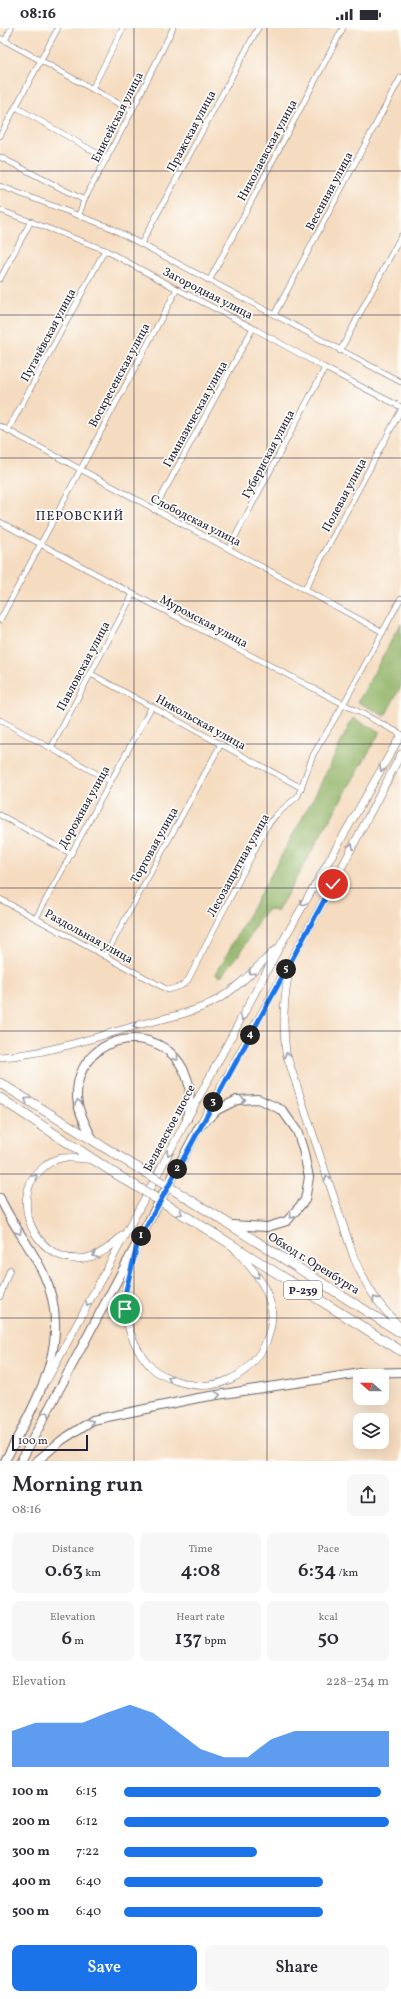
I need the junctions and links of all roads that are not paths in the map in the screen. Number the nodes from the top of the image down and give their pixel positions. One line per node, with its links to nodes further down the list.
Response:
1 (11, 28): 7 (street)
2 (58, 28): 8 (street)
3 (123, 28): 10 (street)
4 (173, 28): 12 (street, Енисейская улица)
5 (258, 28): 22 (street, Пражская улица)
6 (343, 28): 25 (street, Николаевская улица)
7 (2, 40): 8 (street)
8 (40, 61): 10 (street); 11 (street)
9 (401, 77): 27 (street, Весенняя улица)
10 (92, 89): 12 (street)
11 (16, 107): 13 (street); 15 (street)
12 (132, 111): 15 (street, Енисейская улица)
13 (0, 136)
14 (0, 157): 17 (street)
15 (107, 159): 17 (street, Енисейская улица)
16 (0, 186): 19 (street)
17 (84, 200): 19 (street, Енисейская улица)
18 (0, 210): 20 (street, Загородная улица)
19 (79, 215): 22 (street)
20 (31, 221): 23 (street, Загородная улица); 24 (street)
21 (401, 236): 29 (street)
22 (141, 244): 25 (street)
23 (105, 250): 26 (street, Загородная улица); 34 (street, Пугачёвская улица)
24 (0, 279)
25 (209, 281): 27 (street)
26 (177, 290): 28 (street, Загородная улица); 35 (street, Воскресенская улица)
27 (274, 315): 29 (street)
28 (253, 328): 30 (street, Загородная улица); 36 (street, Гимназическая улица)
29 (340, 351): 31 (street)
30 (325, 368): 32 (street, Загородная улица); 39 (street, Губернская улица)
31 (401, 382)
32 (401, 409): 40 (street, Полевая улица)
33 (0, 426): 34 (street, Слободская улица)
34 (8, 430): 35 (street, Слободская улица)
35 (80, 470): 36 (street, Слободская улица); 38 (street, Воскресенская улица)
36 (154, 510): 39 (street, Слободская улица)
37 (0, 522): 38 (street, Муромская улица)
38 (40, 544): 41 (street, Муромская улица); 43 (street, Воскресенская улица)
39 (229, 548): 40 (street, Слободская улица)
40 (305, 589): 44 (street, Слободская улица)
41 (133, 594): 45 (street, Павловская улица); 46 (street, Муромская улица)
42 (401, 598): 44 (street, Лесозащитная улица)
43 (0, 620)
44 (383, 632): 46 (street, Лесозащитная улица)
45 (91, 674): 47 (street, Никольская улица); 51 (street, Павловская улица)
46 (343, 705): 49 (street, Муромская улица); 54 (street, Лесозащитная улица)
47 (152, 706): 50 (street, Никольская улица); 53 (street, Дорожная улица)
48 (0, 720): 51 (street)
49 (401, 735): 59 (main road, Беляевское шоссе, one-way to 59)
50 (221, 744): 54 (street, Никольская улица); 60 (street, Торговая улица)
51 (51, 748): 53 (street)
52 (401, 754): 61 (main road, one-way to 52)
53 (110, 781): 56 (street, Дорожная улица)
54 (302, 788): 62 (street, Лесозащитная улица)
55 (0, 815): 56 (street)
56 (70, 853): 58 (street, Дорожная улица)
57 (0, 899): 58 (street, Раздольная улица)
58 (36, 918): 60 (street, Раздольная улица)
59 (280, 946): 63 (main road, one-way to 63); 66 (main road, Беляевское шоссе, one-way to 66)
60 (105, 956): 62 (street, Раздольная улица)
61 (291, 958): 67 (main road); 77 (main road, one-way to 61)
62 (168, 990)
63 (0, 1056)
64 (0, 1083): 68 (highway, Р-239, one-way to 64)
65 (0, 1098): 69 (highway, Р-239)
66 (187, 1119): 68 (main road, one-way to 66); 72 (main road, Беляевское шоссе, one-way to 72)
67 (200, 1127): 71 (main road, one-way to 71); 73 (main road)
68 (92, 1138): 71 (highway, Обход г. Оренбурга / Р-239, bridge)
69 (93, 1160): 72 (main road, one-way to 69); 74 (highway, Р-239, one-way to 74, bridge)
70 (0, 1198): 81 (main road, one-way to 81)
71 (232, 1225): 78 (highway, Обход г. Оренбурга / Р-239)
72 (126, 1233): 81 (main road, Беляевское шоссе, one-way to 81)
73 (138, 1242): 74 (main road, one-way to 73); 83 (main road, one-way to 73)
74 (232, 1246): 79 (highway, Р-239)
75 (10, 1269): 76 (street)
76 (0, 1297)
77 (401, 1328)
78 (401, 1333)
79 (401, 1351)
80 (401, 1372): 84 (main road, one-way to 80)
81 (44, 1387): 82 (main road, Беляевское шоссе)
82 (5, 1461)
83 (21, 1461)
84 (37, 1461)

